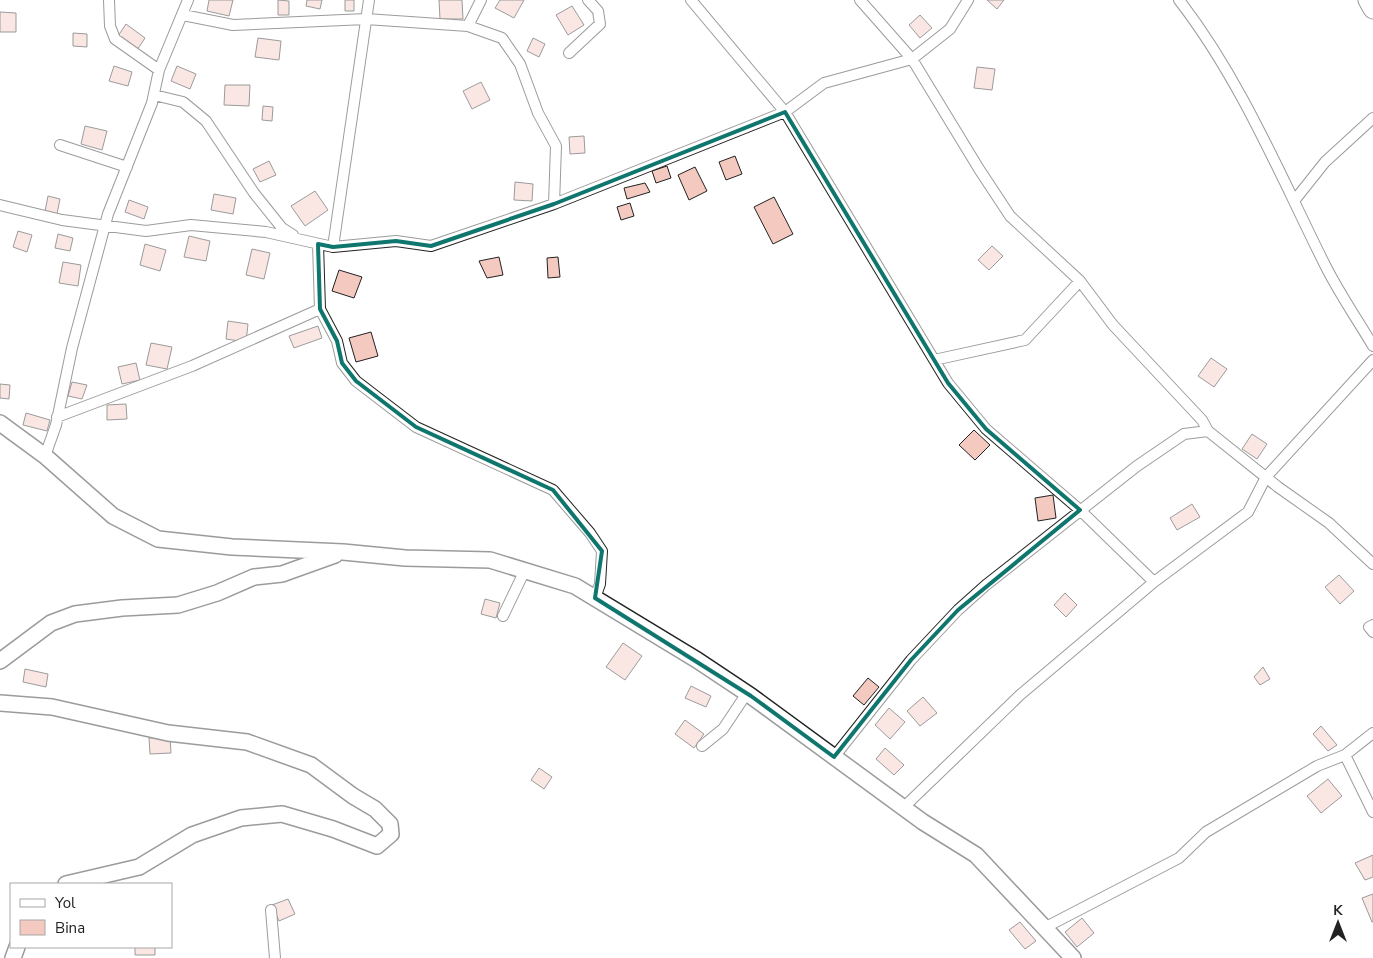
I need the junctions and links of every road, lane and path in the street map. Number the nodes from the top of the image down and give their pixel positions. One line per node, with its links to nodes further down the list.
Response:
1 (109, 0): 17 (street)
2 (188, 0): 12 (street)
3 (369, 0): 13 (street)
4 (481, 0): 14 (street)
5 (588, 0): 15 (street)
6 (691, 0): 19 (street)
7 (860, 0): 16 (street)
8 (968, 0): 16 (street)
9 (1179, 0): 23 (street)
10 (1368, 0): 11 (highway)
11 (1373, 9)
12 (183, 15): 13 (street); 17 (street)
13 (366, 19): 14 (street); 29 (street)
14 (468, 26): 24 (street)
15 (569, 53)
16 (912, 59): 19 (street); 30 (street)
17 (159, 70): 18 (street)
18 (154, 95): 22 (street); 27 (street)
19 (785, 112): 24 (street); 33 (street)
20 (1373, 118): 23 (street)
21 (60, 145): 22 (street)
22 (127, 167): 26 (street)
23 (1294, 202): 32 (street)
24 (554, 204): 29 (street)
25 (0, 205): 26 (street)
26 (104, 227): 27 (street); 35 (street)
27 (299, 240): 28 (street)
28 (318, 244): 29 (street); 31 (street)
29 (334, 247)
30 (1080, 281): 33 (street); 37 (street)
31 (320, 309): 35 (street); 45 (street)
32 (1373, 346)
33 (934, 360): 40 (street)
34 (1373, 360): 39 (street)
35 (57, 417): 38 (street)
36 (0, 423): 38 (street)
37 (1208, 431): 39 (street); 40 (street)
38 (45, 456): 41 (street)
39 (1266, 477): 42 (street); 44 (street)
40 (1080, 510): 44 (street); 55 (street)
41 (343, 552): 43 (street); 49 (street)
42 (1373, 564)
43 (525, 570): 45 (street); 46 (street)
44 (1154, 582): 56 (street)
45 (595, 598): 50 (street)
46 (503, 616)
47 (1373, 625): 48 (street)
48 (1373, 632)
49 (0, 662)
50 (747, 693): 53 (street); 55 (street)
51 (0, 703): 58 (street)
52 (1373, 732): 54 (street)
53 (702, 746)
54 (1344, 755): 57 (street); 60 (street)
55 (834, 757): 56 (street)
56 (903, 808): 60 (street)
57 (1373, 812)
58 (70, 883)
59 (271, 910): 61 (street)
60 (1046, 927): 62 (street)
61 (275, 958)
62 (1073, 958)

